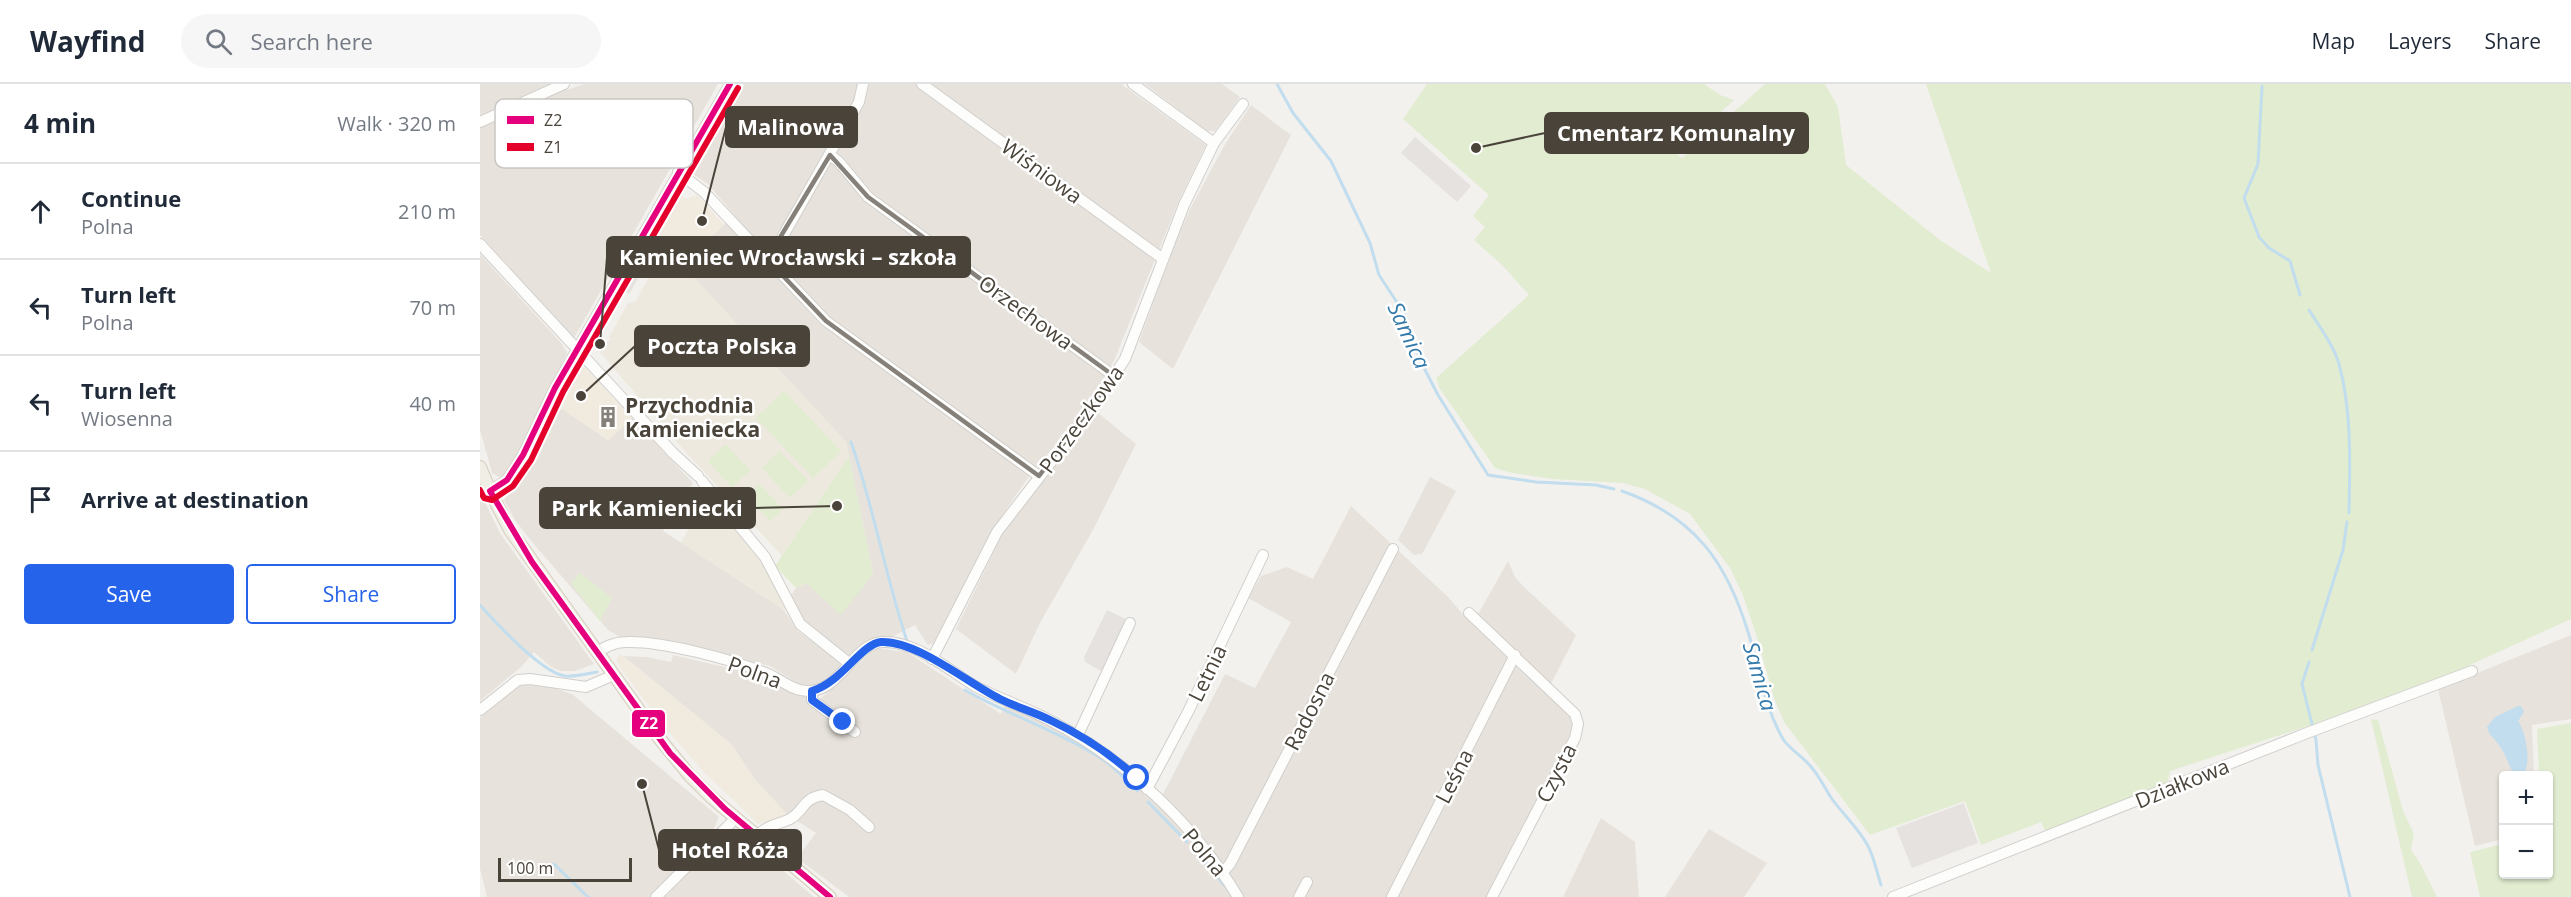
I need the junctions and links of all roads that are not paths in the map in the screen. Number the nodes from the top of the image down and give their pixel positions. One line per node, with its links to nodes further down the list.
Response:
1 (564, 84): 6 (street)
2 (730, 84): 11 (street)
3 (863, 84): 12 (street)
4 (922, 84): 17 (street, Wiśniowa)
5 (1133, 84): 10 (street)
6 (531, 99)
7 (1243, 104): 10 (street, Porzeczkowa)
8 (495, 115): 9 (street)
9 (480, 122)
10 (1214, 143): 17 (street, Porzeczkowa)
11 (693, 147)
12 (830, 155): 16 (street); 19 (street, Orzechowa)
13 (680, 168): 14 (street)
14 (678, 172): 16 (street); 18 (street)
15 (480, 244): 18 (street)
16 (767, 259): 21 (street)
17 (1163, 259): 19 (street, Porzeczkowa)
18 (577, 349): 22 (street); 30 (street)
19 (1114, 376): 21 (street, Porzeczkowa)
20 (480, 467): 22 (main road)
21 (1039, 476): 29 (street, Porzeczkowa)
22 (490, 492): 27 (main road)
23 (1393, 549): 41 (street, Radosna)
24 (1263, 555): 37 (street, Letnia)
25 (1469, 613): 28 (street, Czysta)
26 (1131, 623): 36 (street)
27 (597, 652): 32 (main road); 33 (street, Polna)
28 (1515, 655): 48 (street, Leśna); 49 (street, Czysta)
29 (932, 659): 30 (street, Polna); 36 (street, Polna)
30 (850, 664): 33 (street, Polna)
31 (2472, 670): 43 (street, Działkowa)
32 (614, 675): 34 (street); 38 (main road)
33 (812, 691): 35 (street)
34 (480, 710)
35 (855, 732)
36 (1078, 735): 37 (street, Polna)
37 (1148, 789): 41 (street, Polna)
38 (736, 818): 40 (main road); 44 (street)
39 (869, 827): 40 (street)
40 (757, 836): 45 (main road)
41 (1223, 872): 46 (street, Polna)
42 (1307, 882): 47 (street)
43 (1896, 896)
44 (656, 897)
45 (830, 897)
46 (1238, 897)
47 (1299, 897)
48 (1392, 897)
49 (1492, 897)

